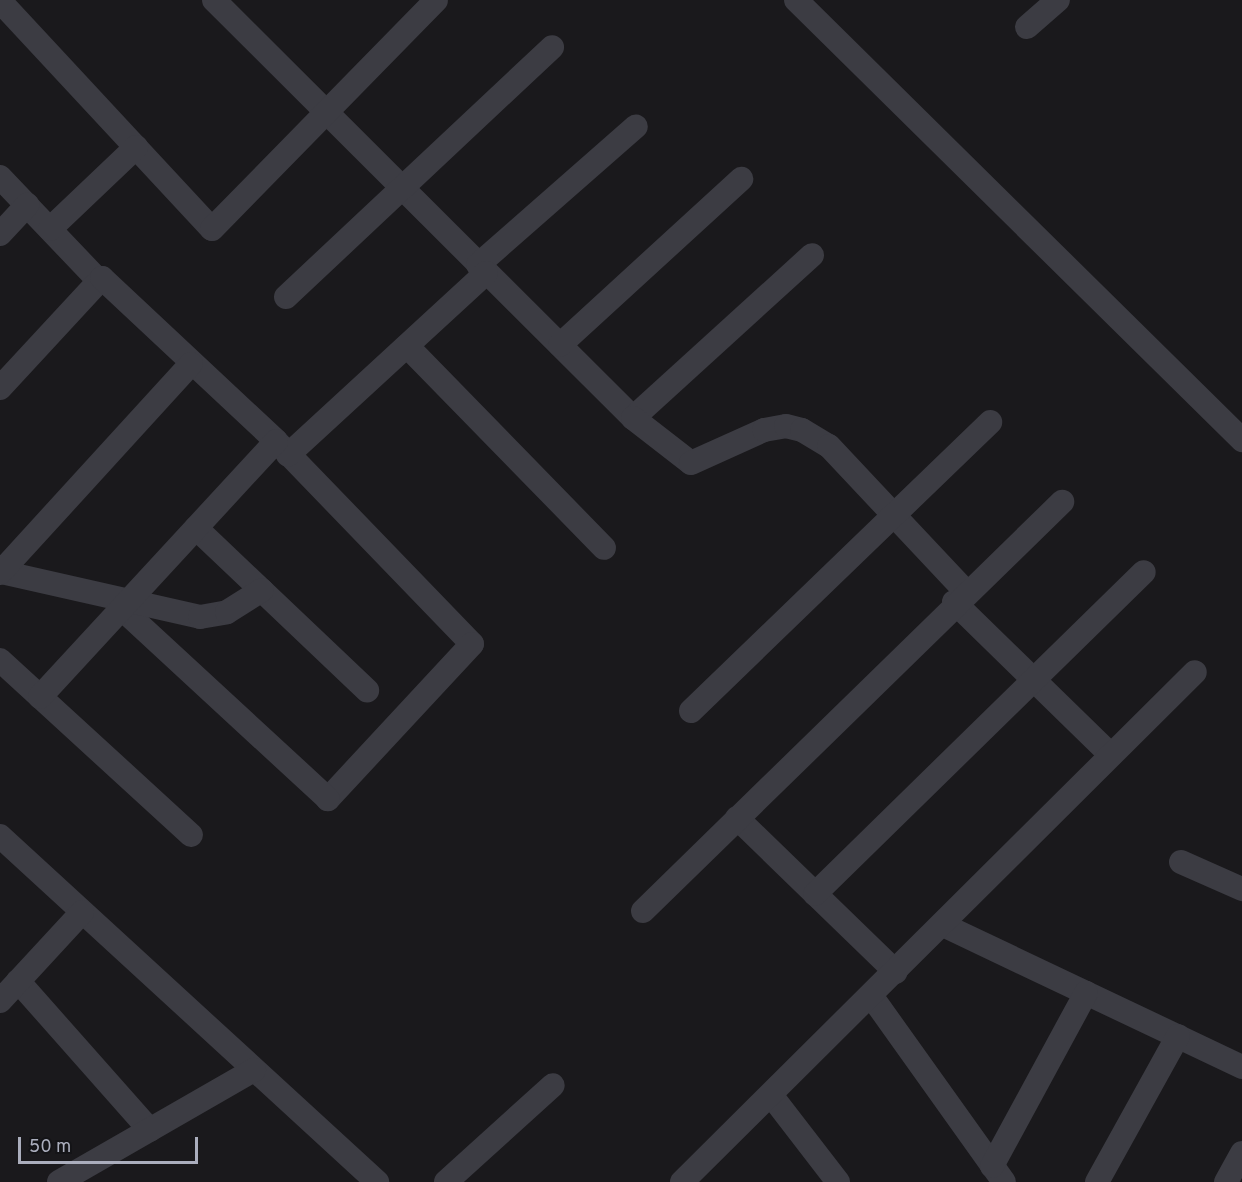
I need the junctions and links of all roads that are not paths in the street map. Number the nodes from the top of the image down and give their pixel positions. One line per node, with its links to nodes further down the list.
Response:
1 (214, 0): 8 (street)
2 (436, 0): 8 (street)
3 (796, 0): 27 (street)
4 (1058, 0): 6 (street)
5 (0, 1): 10 (street)
6 (1027, 27)
7 (552, 47): 13 (street)
8 (325, 114): 10 (street); 13 (street)
9 (636, 126): 18 (street)
10 (136, 147): 15 (street)
11 (0, 177): 14 (street)
12 (741, 179): 21 (street)
13 (401, 190): 18 (street); 20 (street)
14 (27, 205): 15 (street); 16 (street)
15 (50, 229): 19 (street)
16 (0, 234)
17 (812, 255): 25 (street)
18 (482, 269): 21 (street); 22 (street)
19 (99, 281): 23 (street); 24 (street)
20 (286, 297)
21 (560, 345): 25 (street)
22 (407, 346): 28 (street); 32 (street)
23 (191, 364): 28 (street); 34 (street)
24 (0, 388)
25 (633, 418): 30 (street)
26 (990, 422): 30 (street)
27 (1242, 440)
28 (282, 448): 31 (street); 37 (street)
29 (1062, 502): 36 (street)
30 (895, 514): 36 (street); 43 (street)
31 (196, 528): 35 (street); 37 (street)
32 (604, 548)
33 (1143, 572): 40 (street)
34 (0, 573): 37 (street)
35 (262, 590): 37 (street); 41 (street)
36 (960, 597): 40 (street); 45 (street)
37 (126, 604): 42 (street)
38 (0, 660): 42 (street)
39 (1195, 672): 44 (street)
40 (1034, 680): 44 (street); 50 (street)
41 (366, 690)
42 (40, 697): 46 (street)
43 (691, 711)
44 (1111, 755): 53 (street)
45 (737, 818): 50 (street); 51 (street)
46 (191, 835)
47 (0, 836): 52 (street)
48 (1181, 862): 49 (street)
49 (1242, 889)
50 (815, 894): 54 (street)
51 (643, 911)
52 (82, 912): 55 (street); 60 (street)
53 (943, 925): 54 (street); 56 (street)
54 (896, 972): 57 (street)
55 (6, 993): 63 (street)
56 (1086, 993): 58 (street); 65 (street)
57 (872, 997): 62 (street); 65 (street)
58 (1178, 1036): 59 (street); 71 (street)
59 (1242, 1067)
60 (254, 1070): 63 (street); 67 (street)
61 (554, 1085): 68 (street)
62 (771, 1095): 69 (street); 70 (street)
63 (150, 1130): 66 (street)
64 (1242, 1153): 72 (street)
65 (998, 1174)
66 (59, 1182)
67 (377, 1182)
68 (446, 1182)
69 (682, 1182)
70 (838, 1182)
71 (1097, 1182)
72 (1226, 1182)

